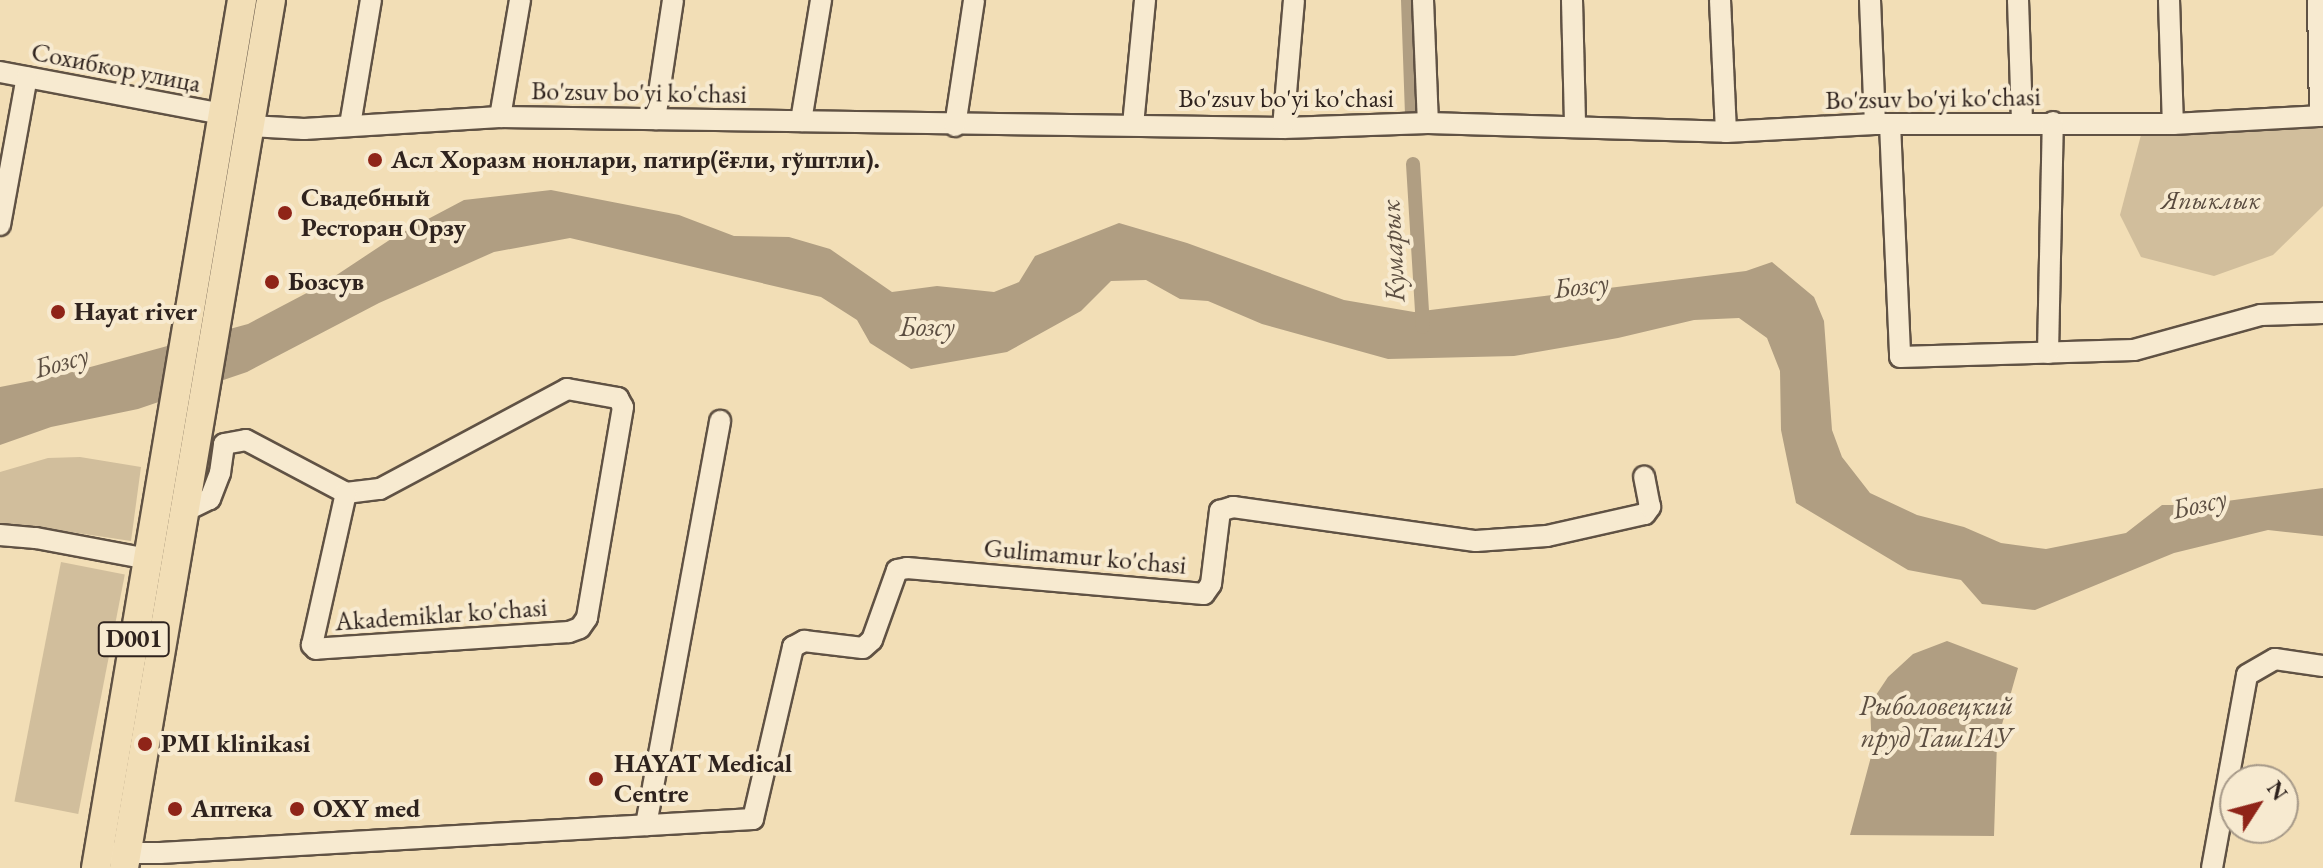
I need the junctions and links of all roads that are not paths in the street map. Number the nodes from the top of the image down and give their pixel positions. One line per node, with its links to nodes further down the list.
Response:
1 (242, 0): 19 (highway, D001)
2 (271, 0): 31 (highway, D001)
3 (371, 0): 29 (street)
4 (520, 0): 21 (street)
5 (673, 0): 22 (street)
6 (821, 0): 23 (street)
7 (974, 0): 32 (street)
8 (1145, 0): 30 (street)
9 (1294, 0): 34 (street)
10 (1423, 0): 26 (street)
11 (1572, 0): 33 (street)
12 (1720, 0): 35 (street)
13 (1870, 0): 27 (street)
14 (2018, 0): 24 (street)
15 (2169, 0): 28 (street)
16 (2318, 0): 20 (street)
17 (0, 72): 18 (street, Сохибкор улица)
18 (27, 77): 19 (street, Сохибкор улица); 36 (street)
19 (223, 114): 37 (highway, D001)
20 (2322, 116): 28 (street, Bo'zsuv bo'yi ko'chasi)
21 (500, 117): 22 (street, Bo'zsuv bo'yi ko'chasi); 29 (street, Bo'zsuv bo'yi ko'chasi)
22 (655, 119): 23 (street, Bo'zsuv bo'yi ko'chasi)
23 (801, 121): 32 (street, Bo'zsuv bo'yi ko'chasi)
24 (2022, 122): 25 (street, Bo'zsuv bo'yi ko'chasi); 27 (street, Bo'zsuv bo'yi ko'chasi)
25 (2053, 122): 28 (street, Bo'zsuv bo'yi ko'chasi); 39 (street)
26 (1428, 123): 33 (street, Bo'zsuv bo'yi ko'chasi); 34 (street, Bo'zsuv bo'yi ko'chasi)
27 (1882, 124): 35 (street, Bo'zsuv bo'yi ko'chasi); 39 (street)
28 (2173, 124)
29 (350, 125): 31 (street, Bo'zsuv bo'yi ko'chasi)
30 (1133, 125): 32 (street, Bo'zsuv bo'yi ko'chasi); 34 (street, Bo'zsuv bo'yi ko'chasi)
31 (250, 126): 37 (highway, D001)
32 (955, 126)
33 (1575, 127): 35 (street, Bo'zsuv bo'yi ko'chasi)
34 (1283, 128)
35 (1726, 132)
36 (0, 225)
37 (207, 297): 40 (highway, D001)
38 (2323, 313): 39 (street)
39 (2048, 353)
40 (186, 412): 44 (highway, D001); 46 (highway, D001)
41 (720, 421): 48 (street)
42 (1644, 477): 48 (street, Gulimamur ko'chasi)
43 (346, 493): 43 (street, Akademiklar ko'chasi); 44 (street)
44 (183, 512): 49 (highway, D001)
45 (0, 535): 46 (street)
46 (148, 559): 49 (highway, D001)
47 (2323, 666): 50 (street)
48 (646, 825): 49 (street, Gulimamur ko'chasi)
49 (111, 860)
50 (2212, 868)

